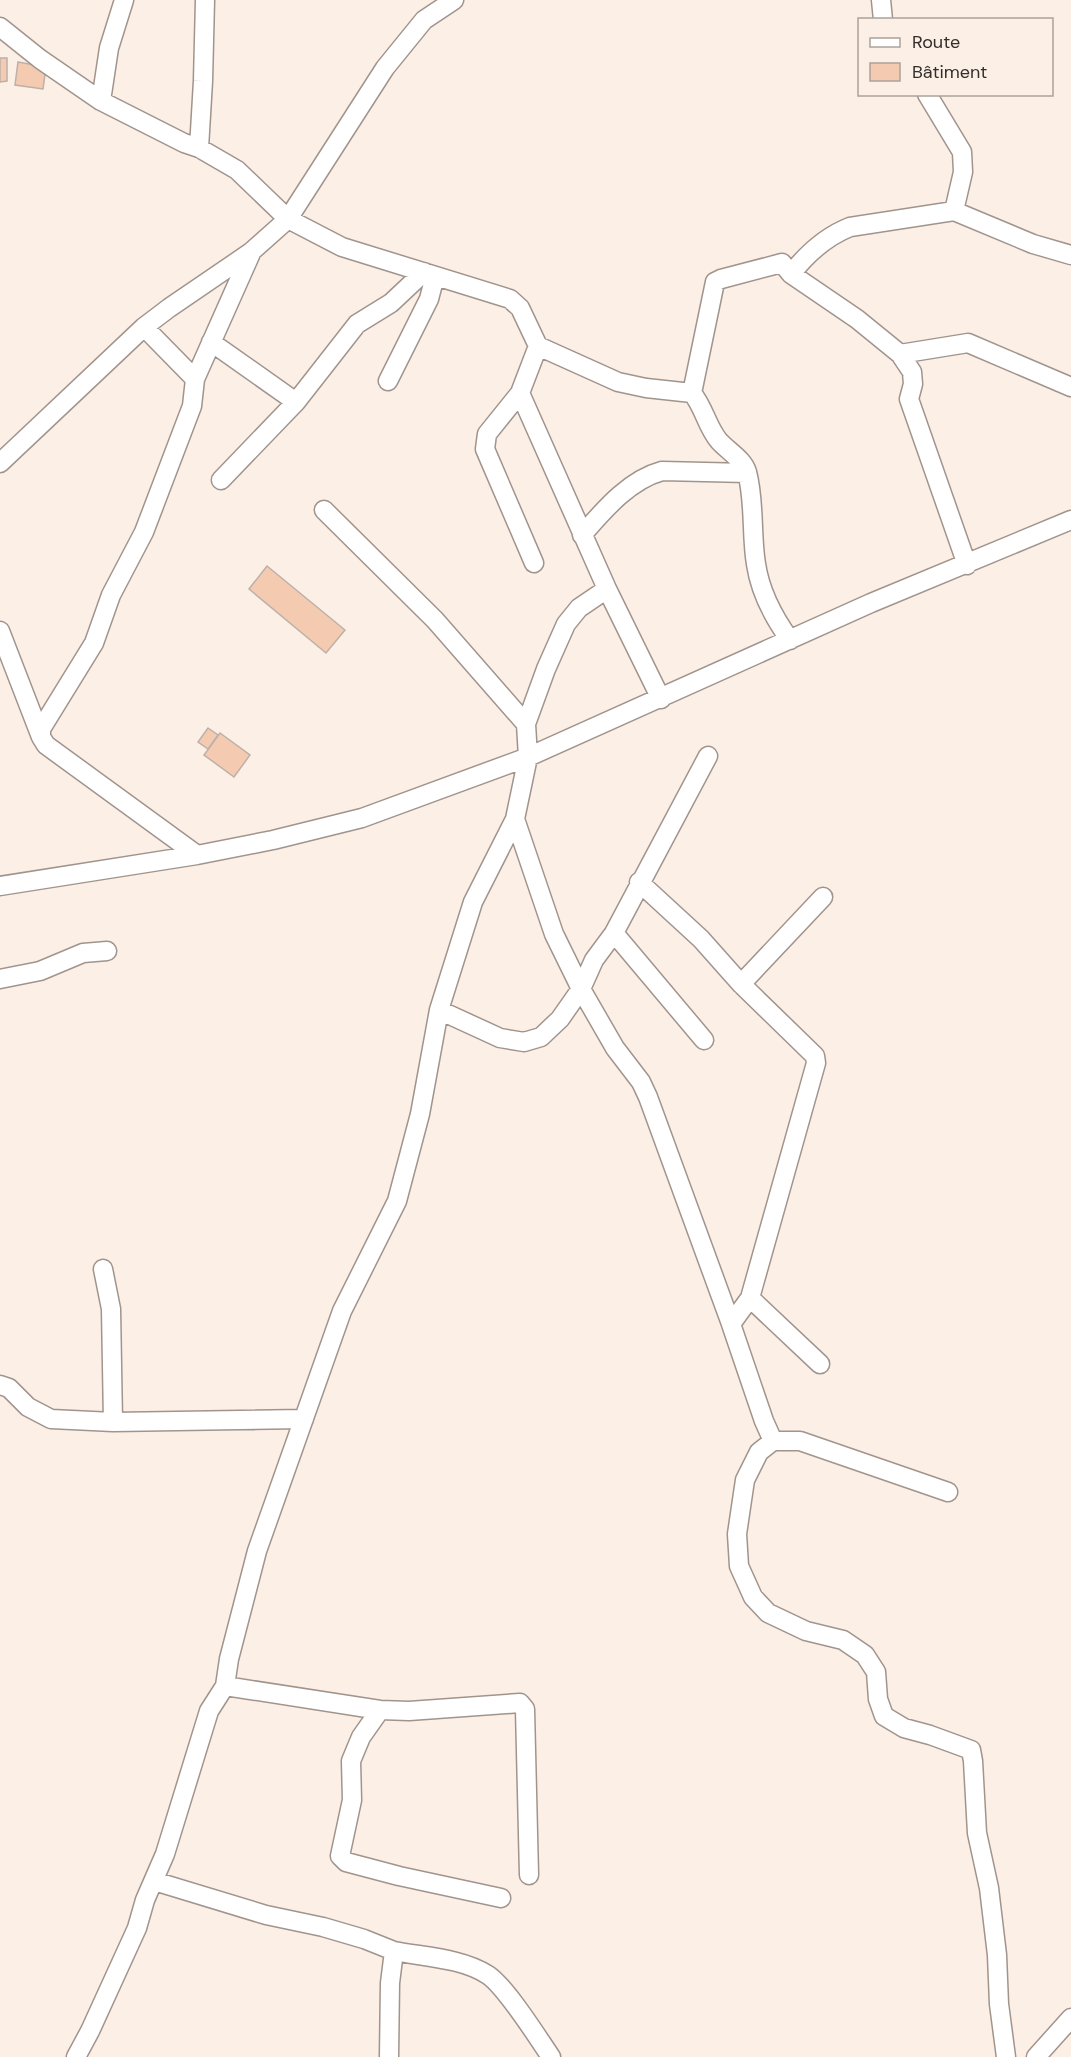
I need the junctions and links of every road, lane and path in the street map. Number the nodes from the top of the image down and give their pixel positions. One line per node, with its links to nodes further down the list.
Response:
1 (124, 0): 8 (street)
2 (204, 0): 9 (street)
3 (454, 0): 11 (street)
4 (881, 0): 5 (street)
5 (883, 18)
6 (0, 27): 8 (street)
7 (928, 96): 10 (street)
8 (100, 101): 9 (street)
9 (199, 148): 11 (street)
10 (954, 211): 13 (street); 15 (street)
11 (288, 219): 12 (street); 14 (street)
12 (252, 251): 16 (street); 17 (street)
13 (1071, 255)
14 (430, 274): 18 (street); 21 (street); 25 (street)
15 (791, 274): 19 (street); 24 (street)
16 (144, 327): 20 (street); 26 (street)
17 (211, 342): 20 (street); 25 (street)
18 (538, 346): 23 (street); 24 (street)
19 (900, 354): 22 (street); 33 (street)
20 (195, 379): 39 (street)
21 (388, 381)
22 (1071, 387)
23 (520, 393): 31 (street); 32 (street)
24 (692, 393): 27 (street)
25 (296, 402): 28 (street)
26 (0, 463)
27 (747, 473): 31 (street); 36 (street)
28 (221, 480)
29 (324, 510): 38 (street)
30 (1071, 520): 33 (street)
31 (582, 535): 34 (street)
32 (534, 563)
33 (966, 565): 36 (street)
34 (607, 589): 37 (street); 38 (street)
35 (0, 631): 39 (street)
36 (790, 640): 37 (street)
37 (661, 699): 41 (street)
38 (526, 724): 41 (street)
39 (41, 737): 43 (street)
40 (708, 756): 44 (street)
41 (528, 757): 42 (street); 43 (street)
42 (515, 819): 51 (street); 52 (street)
43 (197, 855): 45 (street)
44 (639, 882): 47 (street); 50 (street)
45 (0, 886)
46 (824, 897): 50 (street)
47 (614, 933): 51 (street); 53 (street)
48 (107, 951): 49 (street)
49 (0, 978)
50 (741, 984): 55 (street)
51 (581, 989): 52 (street); 56 (street)
52 (439, 1010): 59 (street)
53 (704, 1040)
54 (103, 1269): 60 (street)
55 (750, 1298): 56 (street); 57 (street)
56 (731, 1324): 61 (street)
57 (820, 1364)
58 (0, 1385): 60 (street)
59 (304, 1419): 60 (street); 63 (street)
60 (113, 1422)
61 (773, 1441): 62 (street); 73 (street)
62 (948, 1492)
63 (225, 1686): 64 (street); 66 (street)
64 (380, 1710): 65 (street); 67 (street)
65 (529, 1875)
66 (154, 1881): 68 (street); 70 (street)
67 (501, 1898)
68 (393, 1951): 71 (street); 72 (street)
69 (1071, 2018): 74 (street)
70 (76, 2057)
71 (389, 2057)
72 (551, 2057)
73 (1006, 2057)
74 (1036, 2057)

